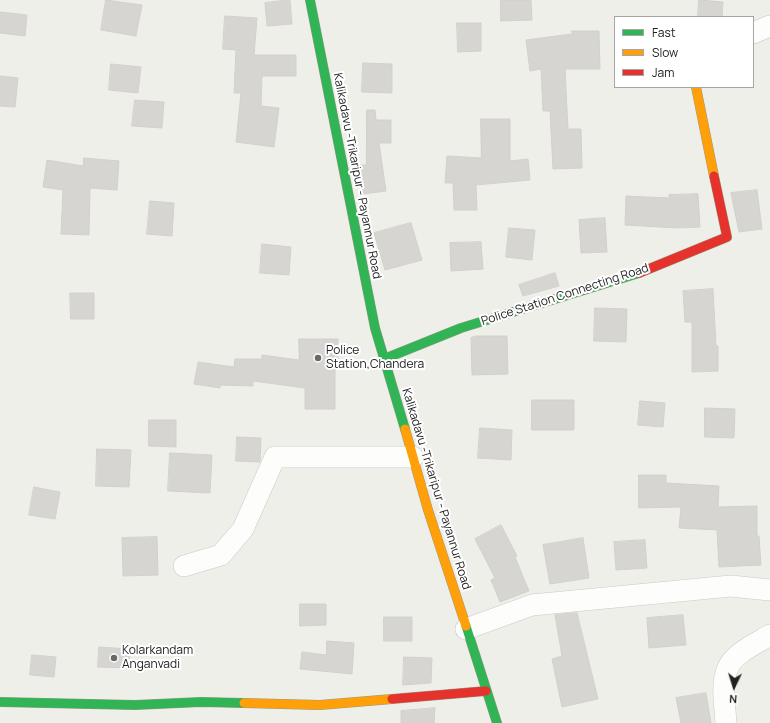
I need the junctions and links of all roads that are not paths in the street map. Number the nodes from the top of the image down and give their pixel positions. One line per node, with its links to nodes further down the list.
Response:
1 (310, 0): 5 (street, Kalikadavu -Trikaripur - Payannur Road)
2 (770, 26): 3 (street)
3 (754, 33)
4 (696, 88): 5 (street, Police Station Connecting Road)
5 (384, 359): 6 (street, Kalikadavu -Trikaripur - Payannur Road)
6 (413, 457): 7 (street); 9 (street, Kalikadavu -Trikaripur - Payannur Road)
7 (184, 566)
8 (770, 590): 9 (street)
9 (466, 629): 11 (street, Kalikadavu -Trikaripur - Payannur Road)
10 (770, 635): 14 (street)
11 (486, 691): 12 (street); 13 (street, Kalikadavu -Trikaripur - Payannur Road)
12 (0, 702)
13 (497, 723)
14 (726, 723)

